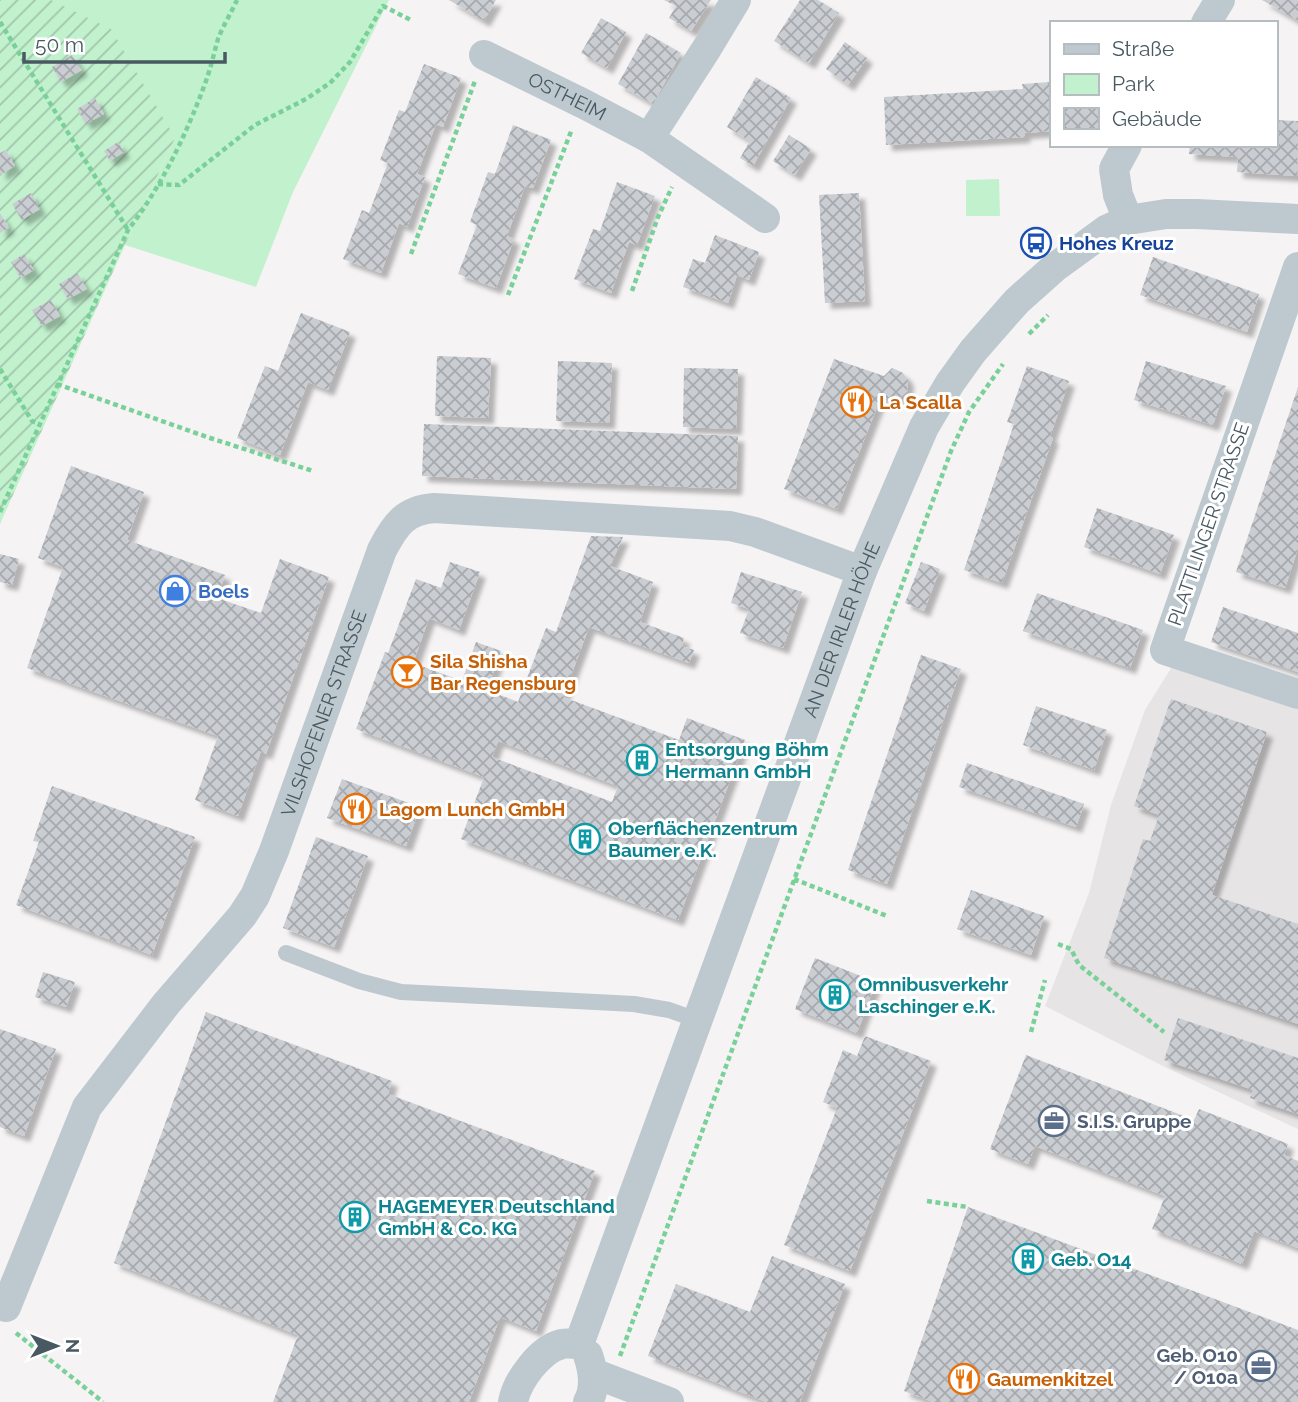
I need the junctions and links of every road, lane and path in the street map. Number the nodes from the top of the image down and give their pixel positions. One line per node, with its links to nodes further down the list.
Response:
1 (237, 0): 12 (path)
2 (736, 0): 9 (street)
3 (1220, 0): 5 (street)
4 (412, 21): 12 (path)
5 (1207, 21)
6 (0, 22): 16 (path)
7 (484, 55): 8 (street, OSTHEIM); 17 (path)
8 (582, 103): 9 (street, OSTHEIM); 20 (path)
9 (649, 138): 11 (street, OSTHEIM)
10 (1126, 147): 15 (street)
11 (683, 162): 13 (street, OSTHEIM); 19 (path)
12 (158, 184): 16 (path)
13 (765, 218)
14 (1298, 219): 15 (street, AN DER IRLER HÖHE)
15 (1128, 220): 29 (street, AN DER IRLER HÖHE)
16 (128, 230): 25 (path)
17 (411, 254)
18 (1298, 267): 30 (street, PLATTLINGER STRASSE)
19 (632, 291)
20 (508, 295)
21 (1049, 314): 22 (path)
22 (1026, 337)
23 (1003, 362): 31 (path)
24 (0, 369): 26 (path)
25 (57, 384): 26 (path); 27 (path)
26 (40, 424): 28 (path)
27 (313, 471)
28 (0, 512)
29 (862, 571): 36 (street, AN DER IRLER HÖHE); 41 (street, VILSHOFENER STRASSE)
30 (1298, 694)
31 (794, 879): 32 (path); 43 (path)
32 (887, 916)
33 (1058, 944): 38 (path)
34 (286, 953): 36 (lane)
35 (1045, 980): 37 (path)
36 (697, 1020): 42 (street, AN DER IRLER HÖHE)
37 (1031, 1032)
38 (1164, 1032)
39 (927, 1201): 40 (path)
40 (968, 1207)
41 (8, 1318): 44 (path)
42 (579, 1344): 43 (street); 45 (street)
43 (597, 1385): 46 (street)
44 (103, 1402)
45 (513, 1402)
46 (669, 1402)

